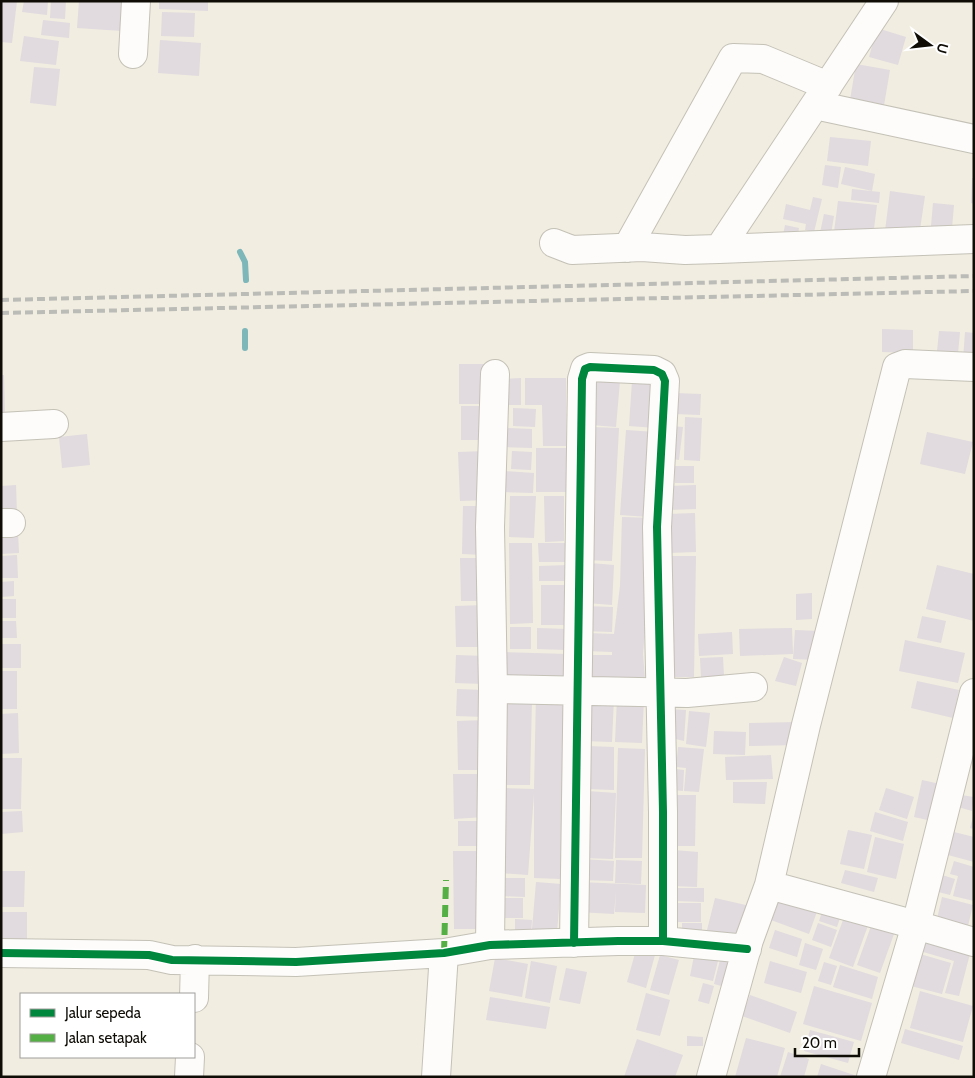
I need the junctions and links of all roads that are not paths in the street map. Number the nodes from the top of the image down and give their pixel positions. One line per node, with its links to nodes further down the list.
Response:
1 (136, 1): 3 (street)
2 (884, 1): 4 (street)
3 (133, 54)
4 (822, 95): 5 (street); 8 (street); 9 (street)
5 (974, 138)
6 (974, 239): 9 (street)
7 (554, 243): 8 (street)
8 (627, 248): 9 (street)
9 (719, 249)
10 (974, 367): 19 (street)
11 (495, 374): 15 (street)
12 (54, 424): 13 (street)
13 (1, 427)
14 (753, 687): 17 (street)
15 (493, 688): 16 (street); 24 (street)
16 (577, 691): 17 (street); 17 (street); 23 (street)
17 (660, 692): 21 (street)
18 (974, 693): 20 (street)
19 (769, 885): 20 (street); 25 (street)
20 (916, 925): 22 (street); 34 (street)
21 (663, 941): 23 (street); 25 (street)
22 (974, 942)
23 (574, 943): 24 (street)
24 (490, 945): 27 (street)
25 (747, 949): 33 (street)
26 (1, 953): 28 (street)
27 (444, 953): 28 (street); 32 (street)
28 (195, 959): 29 (street)
29 (194, 993)
30 (190, 1058): 31 (street)
31 (189, 1077)
32 (436, 1077)
33 (710, 1077)
34 (871, 1077)

